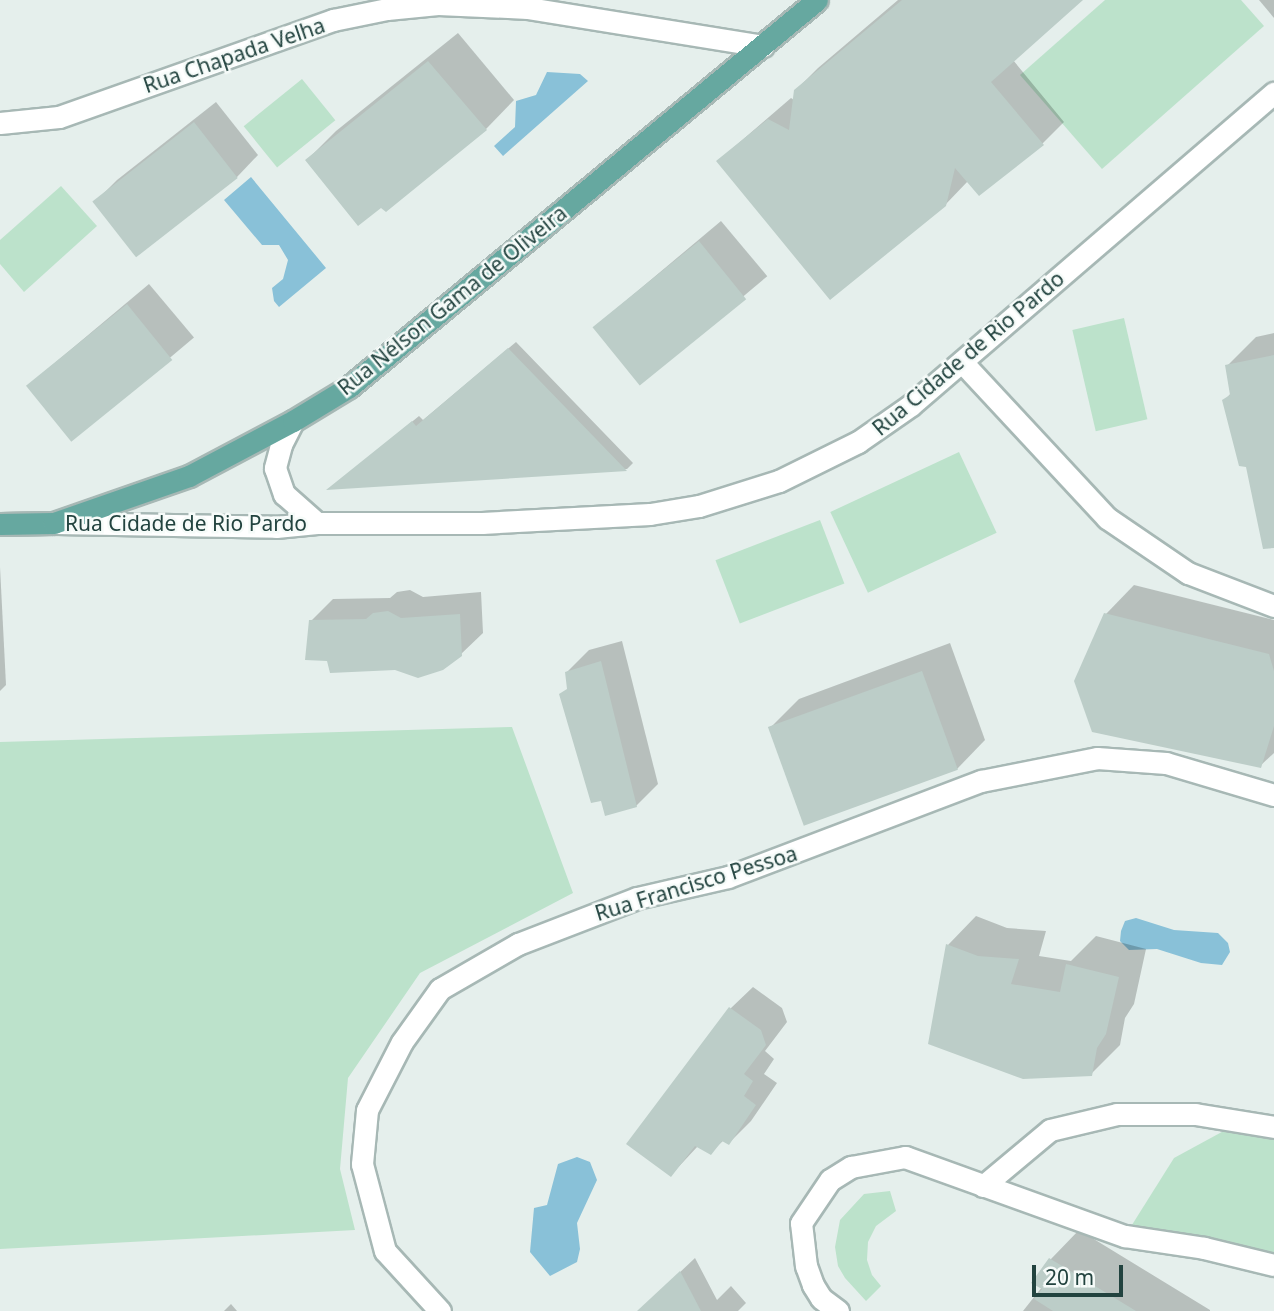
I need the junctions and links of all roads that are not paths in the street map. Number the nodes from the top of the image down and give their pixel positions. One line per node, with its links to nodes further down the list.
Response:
1 (817, 0): 2 (main road, Rua Nélson Gama de Oliveira)
2 (763, 46): 4 (street, Rua Chapada Velha); 6 (main road, Rua Nélson Gama de Oliveira)
3 (1274, 93): 5 (street, Rua Cidade de Rio Pardo)
4 (0, 123)
5 (962, 362): 8 (street, Rua Cidade de Rio Pardo); 10 (street)
6 (293, 421): 7 (main road, Rua Nélson Gama de Oliveira); 8 (street, Rua Cidade de Rio Pardo)
7 (54, 523): 8 (street, Rua Cidade de Rio Pardo); 9 (main road, Rua Nélson Gama de Oliveira)
8 (317, 523)
9 (0, 524)
10 (1274, 606)
11 (1274, 795): 15 (street, Rua Francisco Pessoa)
12 (1274, 1127): 13 (street)
13 (984, 1186): 14 (street); 16 (street)
14 (1274, 1265)
15 (440, 1311)
16 (838, 1311)

